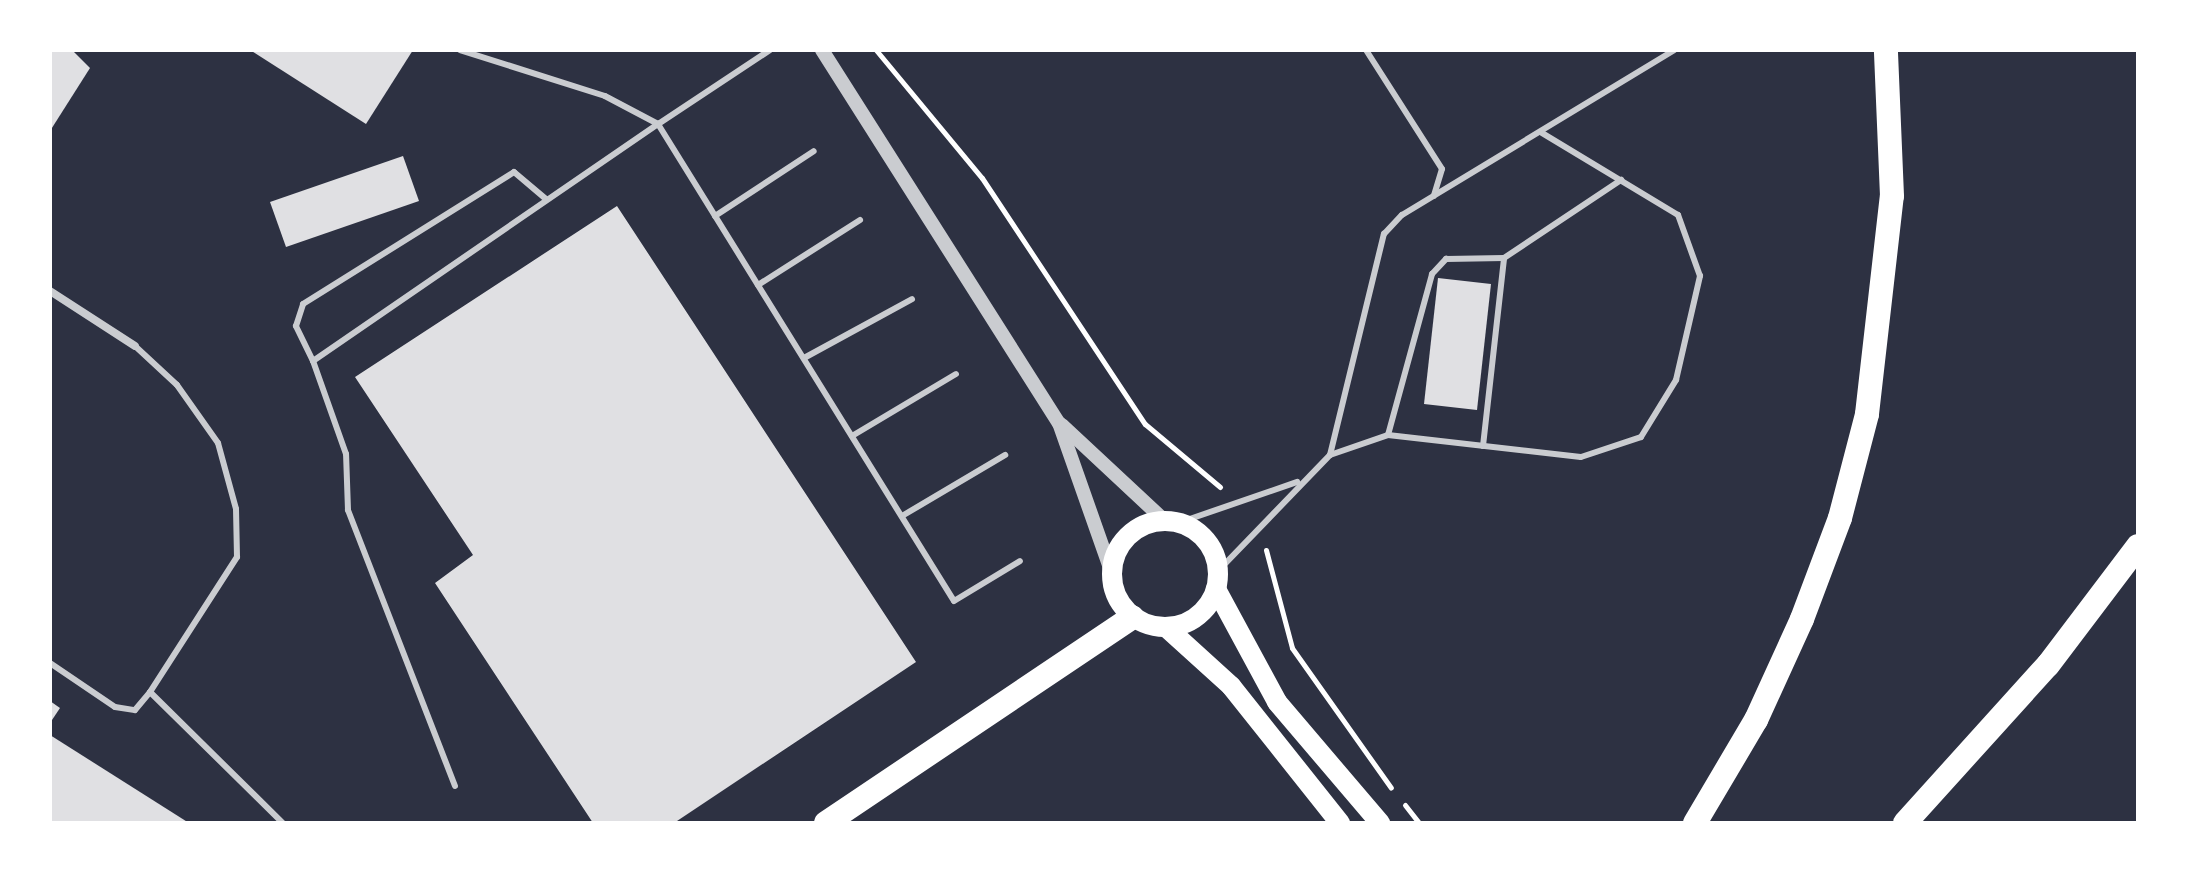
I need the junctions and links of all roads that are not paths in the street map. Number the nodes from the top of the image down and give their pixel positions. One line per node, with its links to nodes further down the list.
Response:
1 (460, 50): 7 (lane)
2 (770, 50): 7 (lane)
3 (822, 50): 23 (street)
4 (1366, 50): 11 (lane)
5 (1674, 50): 8 (lane)
6 (1886, 50): 45 (highway)
7 (658, 124): 12 (lane); 13 (lane)
8 (1542, 133): 10 (lane); 11 (lane)
9 (814, 151): 13 (lane)
10 (1621, 180): 15 (lane); 26 (lane)
11 (1434, 196): 28 (lane)
12 (546, 199): 21 (lane); 21 (lane)
13 (715, 216): 16 (lane)
14 (860, 220): 16 (lane)
15 (1504, 258): 24 (lane); 26 (lane)
16 (758, 285): 20 (lane)
17 (50, 291): 19 (street)
18 (912, 299): 20 (lane)
19 (135, 346): 39 (lane)
20 (804, 358): 25 (lane)
21 (313, 361): 40 (lane)
22 (956, 374): 25 (lane)
23 (1059, 423): 31 (street); 34 (street)
24 (1388, 435): 26 (lane); 28 (lane)
25 (852, 436): 30 (lane)
26 (1483, 446)
27 (1005, 455): 30 (lane)
28 (1330, 455): 29 (lane)
29 (1301, 481): 31 (lane); 35 (lane)
30 (902, 516): 33 (lane)
31 (1172, 521): 34 (main road); 35 (main road)
32 (2138, 546): 46 (highway)
33 (1020, 561)
34 (1111, 571): 36 (main road)
35 (1217, 580): 37 (main road); 44 (main road)
36 (1132, 617): 37 (main road); 42 (highway)
37 (1166, 627): 43 (main road)
38 (50, 663): 39 (lane)
39 (150, 692): 41 (lane)
40 (455, 786)
41 (283, 823)
42 (826, 823)
43 (1340, 823)
44 (1380, 823)
45 (1695, 823)
46 (1905, 823)

